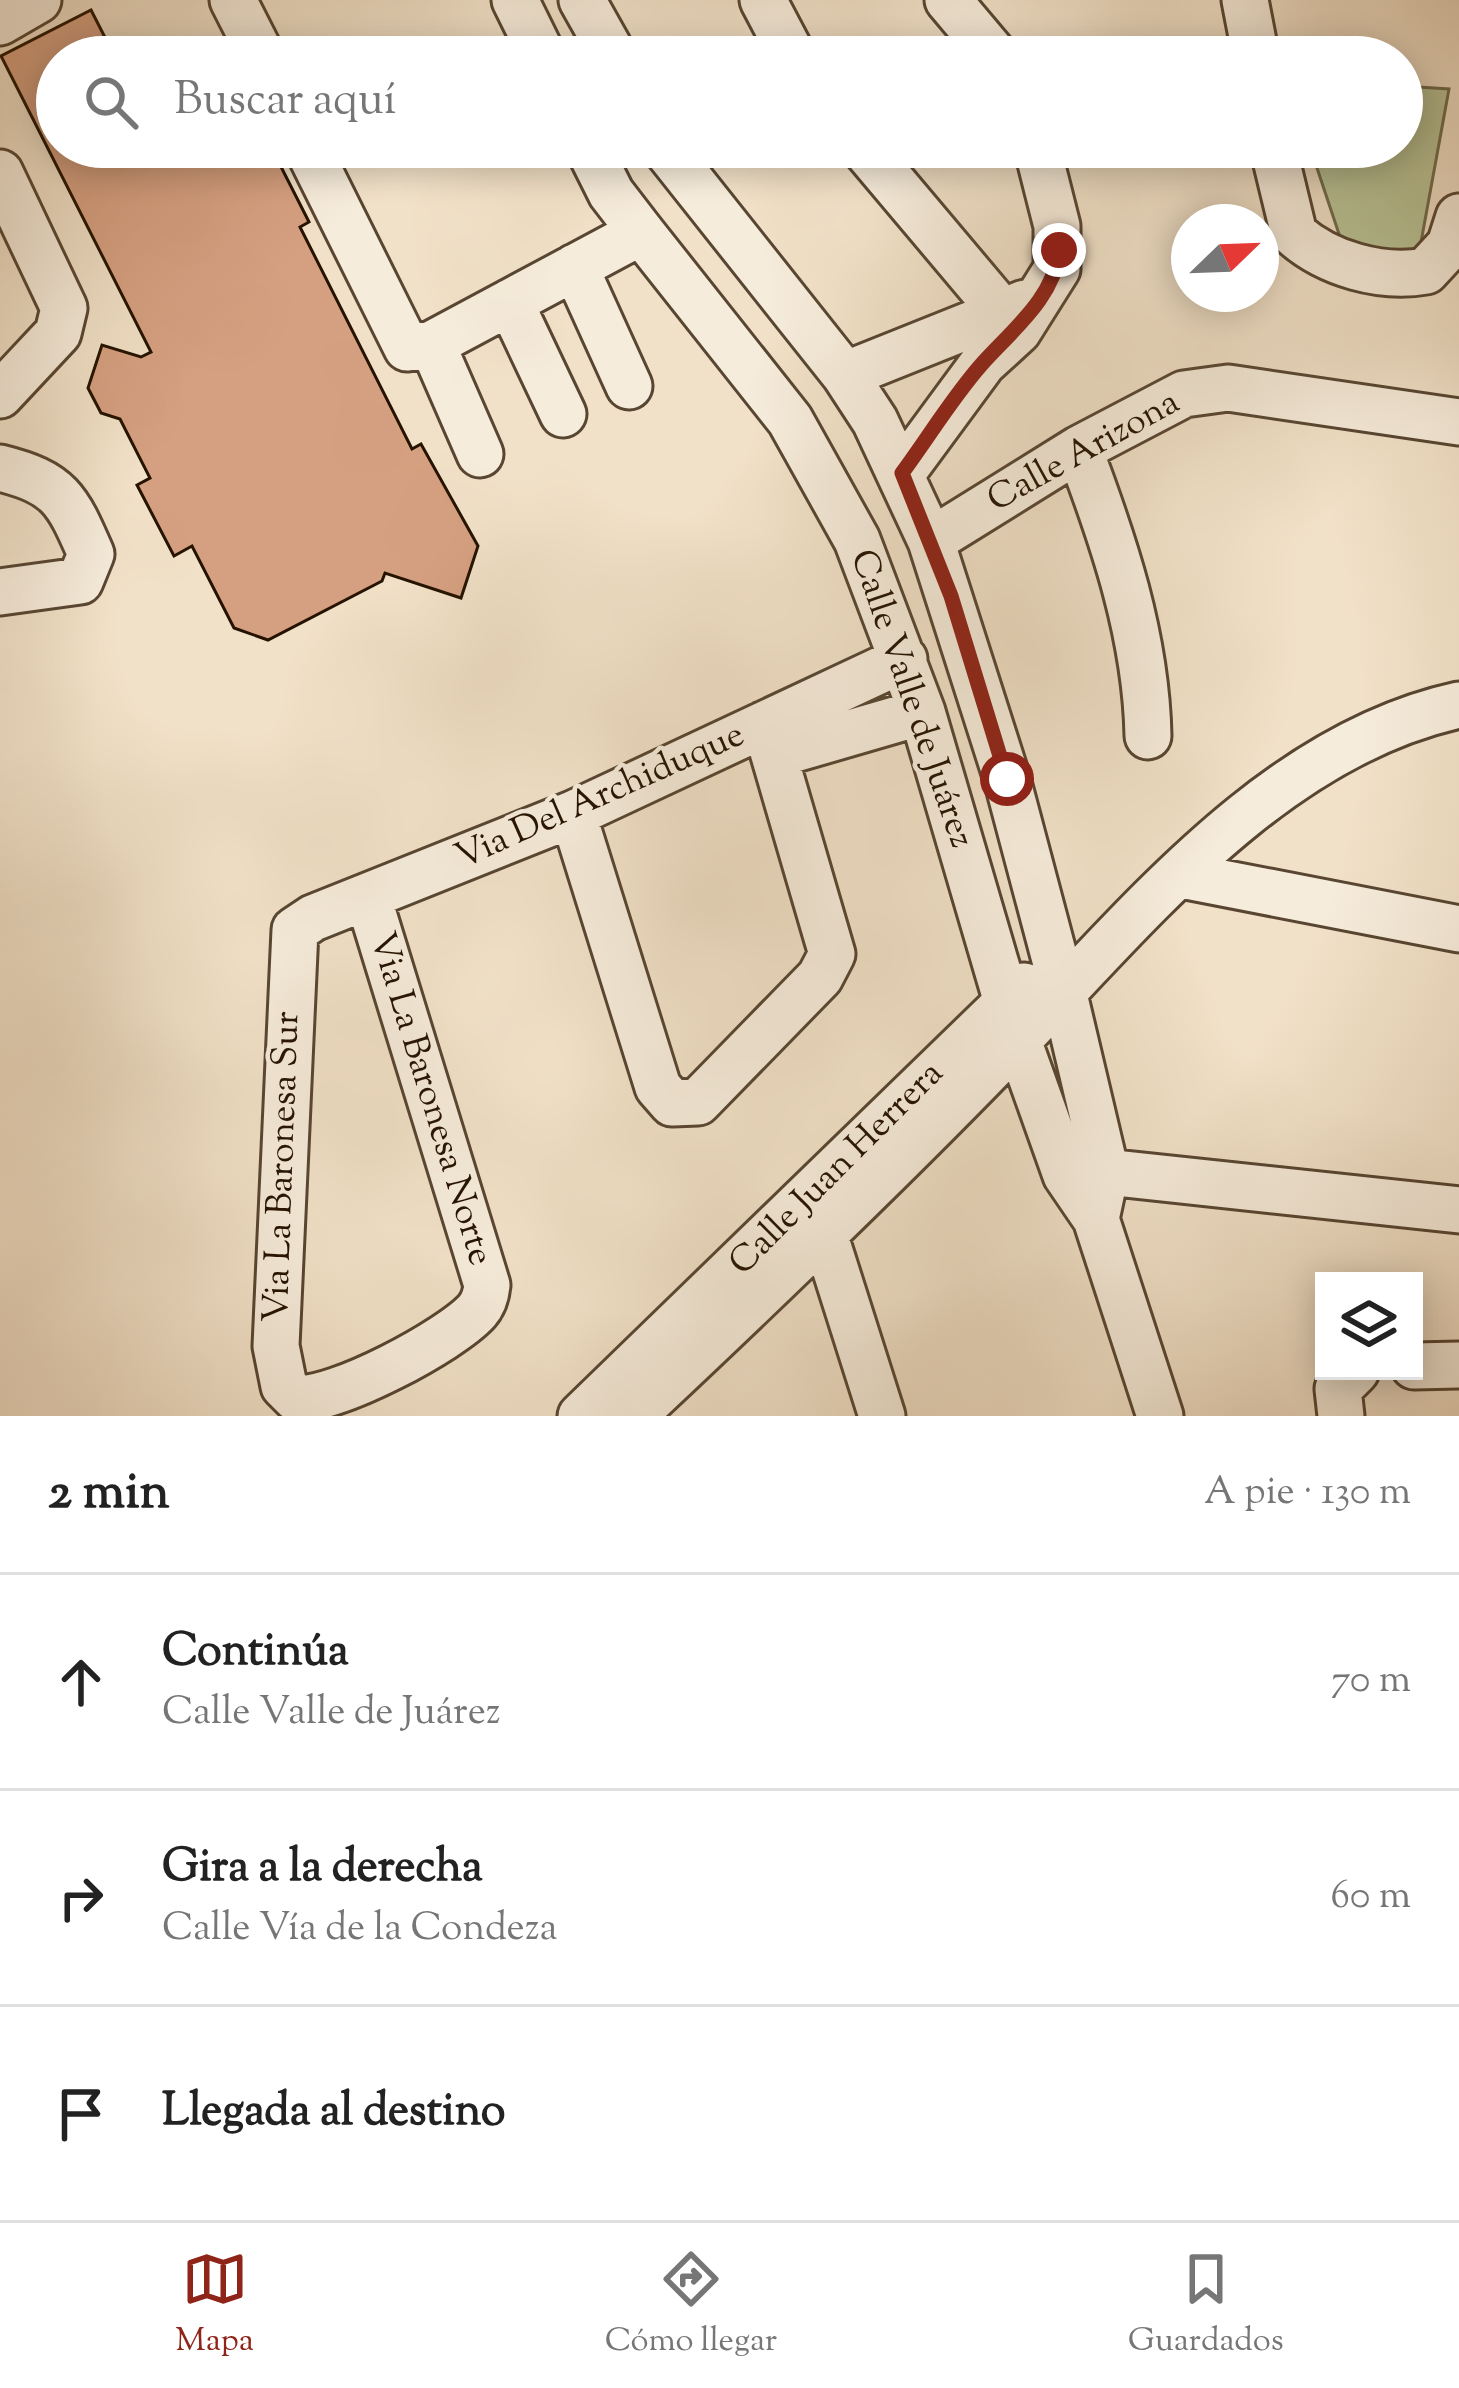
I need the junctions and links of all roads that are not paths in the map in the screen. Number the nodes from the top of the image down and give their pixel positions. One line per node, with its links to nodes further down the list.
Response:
1 (38, 0): 8 (street)
2 (233, 0): 9 (street)
3 (515, 0): 10 (street)
4 (582, 0): 11 (street)
5 (763, 0): 12 (street)
6 (948, 0): 13 (street)
7 (1245, 0): 14 (street)
8 (0, 22)
9 (251, 36)
10 (533, 36)
11 (602, 36)
12 (783, 36)
13 (978, 36)
14 (1252, 36)
15 (317, 168): 29 (street)
16 (598, 168): 23 (street, Calle Valle de Juárez)
17 (644, 168): 23 (street)
18 (680, 168): 30 (street, Calle Valle de Juárez)
19 (882, 168): 28 (street)
20 (1041, 168): 28 (street)
21 (1278, 168): 24 (street)
22 (0, 173): 32 (street)
23 (611, 193): 25 (street, Calle Valle de Juárez)
24 (1459, 218)
25 (649, 243): 26 (street); 42 (street, Calle Valle de Juárez)
26 (580, 279): 27 (street); 31 (street)
27 (510, 302): 29 (street); 33 (street)
28 (1018, 314): 30 (street); 39 (street)
29 (432, 344): 37 (street)
30 (845, 375): 39 (street, Calle Valle de Juárez)
31 (629, 386)
32 (0, 395)
33 (563, 414)
34 (1459, 422): 36 (street, Calle Arizona)
35 (0, 429): 38 (street)
36 (1078, 449): 40 (street, Calle Arizona); 45 (street)
37 (480, 454)
38 (0, 465): 41 (street)
39 (902, 473): 40 (street, Calle Valle de Juárez)
40 (932, 541): 49 (street, Calle Valle de Juárez)
41 (0, 592)
42 (904, 658): 44 (street, Calle Valle de Juárez); 46 (street, Via Del Archiduque)
43 (1459, 705): 48 (street, Calle Juan Herrera)
44 (922, 712): 46 (street, Via Del Archiduque); 51 (street, Calle Valle de Juárez)
45 (1148, 736)
46 (770, 739): 47 (street, Via Del Archiduque); 47 (street)
47 (574, 814): 50 (street, Via Del Archiduque)
48 (1181, 875): 52 (street); 54 (street, Calle Juan Herrera)
49 (1036, 889): 51 (street); 54 (street, Calle Valle de Juárez)
50 (368, 897): 53 (street, Via Del Archiduque); 62 (street, Via La Baronesa Norte)
51 (978, 904): 55 (street, Calle Valle de Juárez)
52 (1459, 929)
53 (295, 931): 62 (street, Via La Baronesa Sur)
54 (1058, 975): 55 (street, Calle Juan Herrera); 56 (street, Calle Valle de Juárez)
55 (1012, 1021): 56 (street, Calle Valle de Juárez); 58 (street, Calle Juan Herrera)
56 (1086, 1174): 57 (street); 66 (street)
57 (1459, 1210)
58 (814, 1216): 63 (street, Calle Juan Herrera); 64 (street, Calle Juan Herrera); 65 (street)
59 (1459, 1365): 60 (street)
60 (1423, 1366)
61 (1347, 1380): 67 (street)
62 (296, 1398)
63 (581, 1416)
64 (633, 1416)
65 (883, 1416)
66 (1160, 1416)
67 (1341, 1416)

